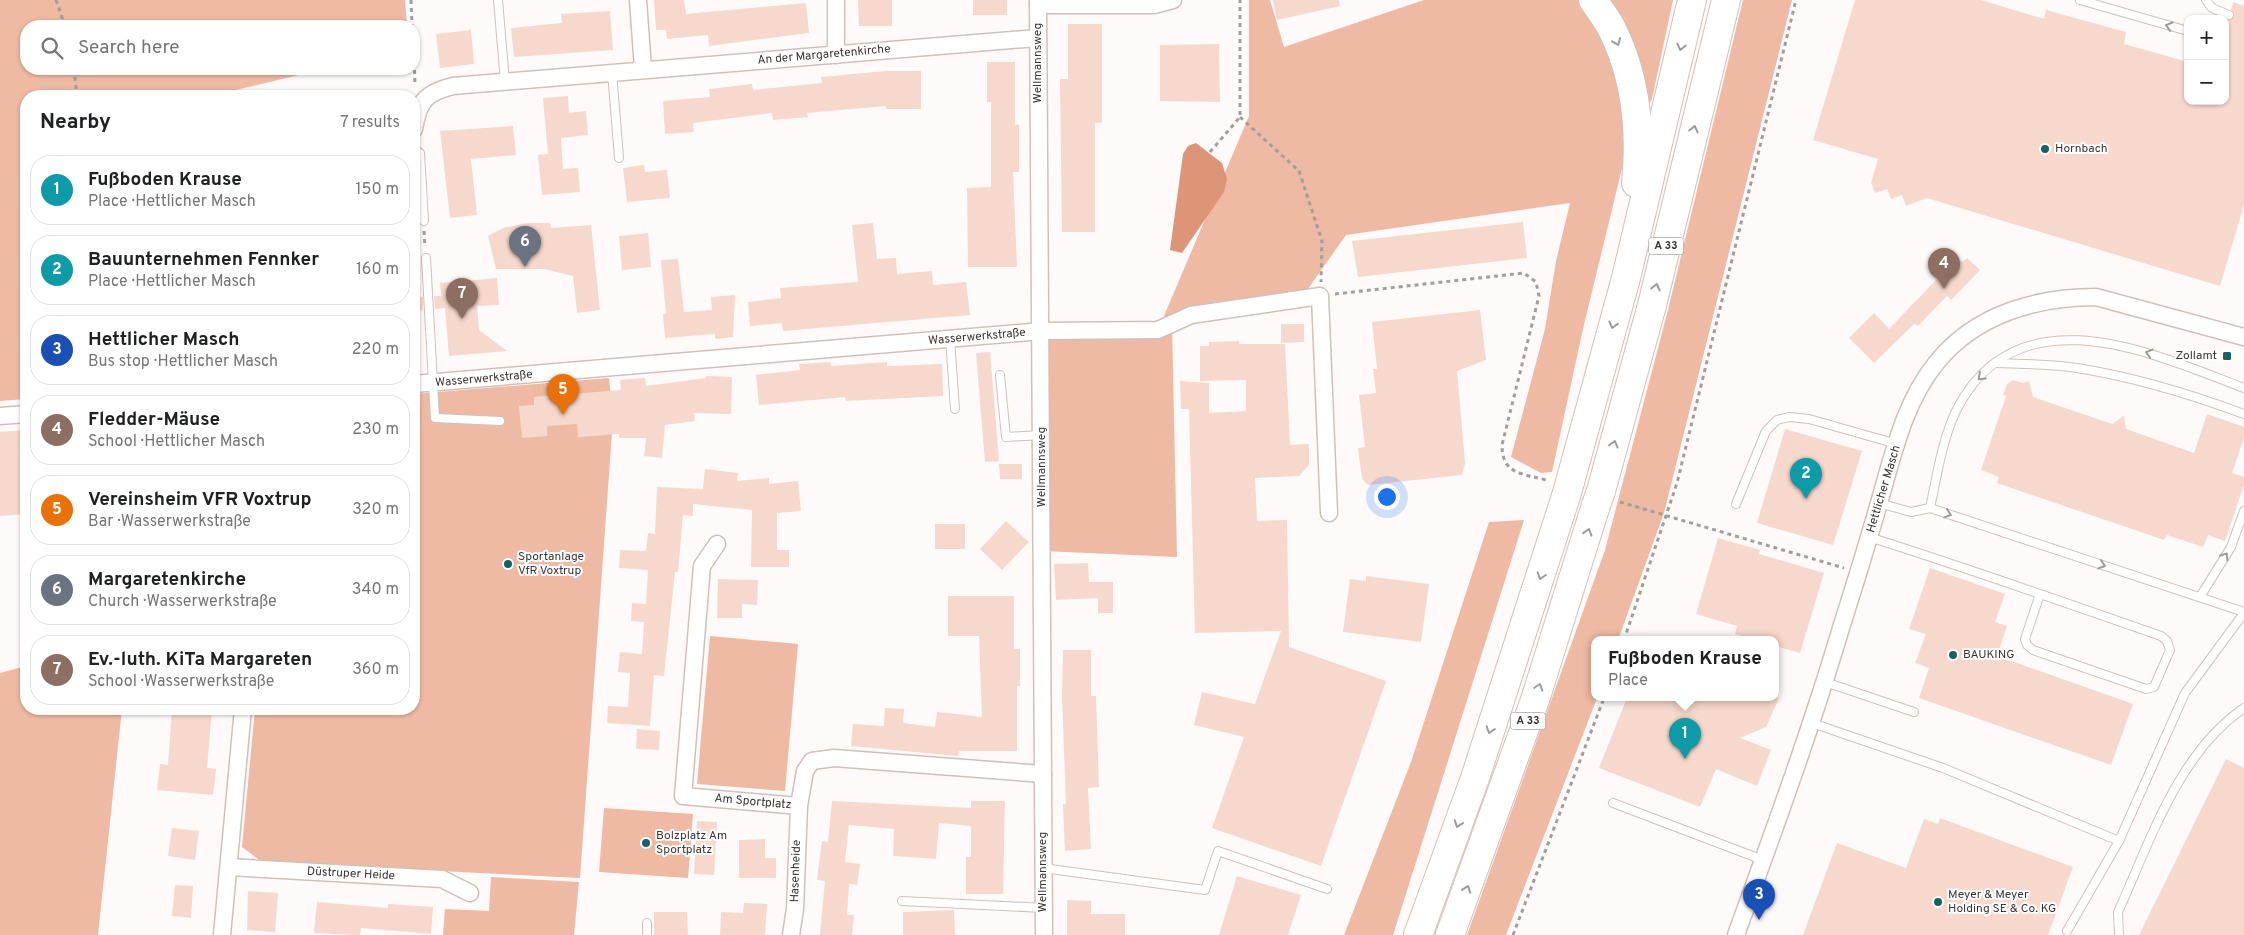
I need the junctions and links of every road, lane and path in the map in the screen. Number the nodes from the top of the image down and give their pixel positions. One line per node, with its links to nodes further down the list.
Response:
1 (56, 0): 16 (path)
2 (411, 0): 17 (path)
3 (498, 0): 25 (lane)
4 (638, 0): 21 (street)
5 (836, 0): 20 (street)
6 (1173, 0): 14 (street)
7 (1240, 0): 31 (path)
8 (1593, 0): 37 (highway, one-way to 37)
9 (1692, 0): 37 (highway, A 33, one-way to 37)
10 (1726, 0): 89 (highway, A 33, one-way to 10)
11 (1796, 0): 64 (path)
12 (2080, 0): 18 (lane, one-way to 12)
13 (2206, 0): 15 (lane)
14 (1038, 2): 19 (street, Wellmannsweg)
15 (2229, 15)
16 (63, 20)
17 (412, 20)
18 (2184, 30)
19 (1037, 38): 20 (street, An der Margaretenkirche); 39 (street, Wellmannsweg)
20 (836, 55): 21 (street, An der Margaretenkirche)
21 (643, 69): 22 (street, An der Margaretenkirche)
22 (612, 72): 25 (street, An der Margaretenkirche); 34 (lane)
23 (75, 75): 26 (path)
24 (415, 75): 27 (path)
25 (505, 82): 29 (street, An der Margaretenkirche)
26 (76, 90)
27 (418, 90)
28 (420, 92): 29 (path)
29 (425, 98): 30 (street)
30 (420, 107)
31 (1240, 117): 32 (path); 38 (path)
32 (1210, 152)
33 (420, 153): 35 (lane)
34 (619, 158)
35 (424, 221): 36 (path)
36 (426, 258): 44 (lane)
37 (1626, 278): 88 (highway, A 33, one-way to 88)
38 (1320, 296): 39 (street, Wasserwerkstraße); 58 (street)
39 (1042, 331): 41 (street, Wasserwerkstraße); 52 (street, Wellmannsweg)
40 (2244, 337): 53 (street, Hettlicher Masch)
41 (950, 339): 44 (street, Wasserwerkstraße); 47 (lane)
42 (1996, 363): 46 (lane, one-way to 42); 49 (lane); 56 (lane, one-way to 56)
43 (1000, 375): 52 (lane)
44 (433, 383): 45 (street, Wasserwerkstraße); 51 (lane)
45 (420, 384)
46 (2244, 388)
47 (955, 409)
48 (20, 414): 50 (street)
49 (2244, 414)
50 (0, 416)
51 (500, 421)
52 (1042, 435): 71 (street, Wellmannsweg)
53 (1897, 444): 54 (street, Hettlicher Masch); 55 (lane)
54 (1879, 503): 56 (lane); 59 (street, Hettlicher Masch)
55 (1736, 504)
56 (1930, 508): 62 (lane, one-way to 62)
57 (2244, 511): 62 (lane, one-way to 57)
58 (1329, 513)
59 (1869, 537): 61 (lane); 65 (street, Hettlicher Masch)
60 (717, 544): 73 (street, Am Sportplatz)
61 (2040, 594): 61 (lane)
62 (2200, 597): 63 (lane)
63 (2244, 612): 74 (lane)
64 (1625, 636)
65 (1825, 682): 68 (lane); 70 (street, Hettlicher Masch)
66 (1603, 701): 90 (path)
67 (2244, 708): 92 (lane)
68 (1914, 712)
69 (242, 715): 76 (street)
70 (1812, 723): 74 (lane); 75 (street, Hettlicher Masch)
71 (1043, 774): 73 (street, Am Sportplatz); 77 (street, Wellmannsweg)
72 (1613, 803): 75 (lane)
73 (799, 806): 86 (street, Hasenheide)
74 (2119, 841): 83 (lane)
75 (1763, 860): 91 (street, Hettlicher Masch)
76 (229, 867): 79 (street, Düstruper Heide); 84 (street)
77 (1044, 868): 78 (lane); 81 (street, Wellmannsweg)
78 (1327, 889)
79 (470, 893)
80 (902, 901): 81 (lane)
81 (1044, 908): 87 (street, Wellmannsweg)
82 (646, 923): 85 (lane)
83 (2066, 931)
84 (222, 935)
85 (647, 935)
86 (791, 935)
87 (1044, 935)
88 (1418, 935)
89 (1450, 935)
90 (1513, 935)
91 (1736, 935)
92 (2118, 935)

